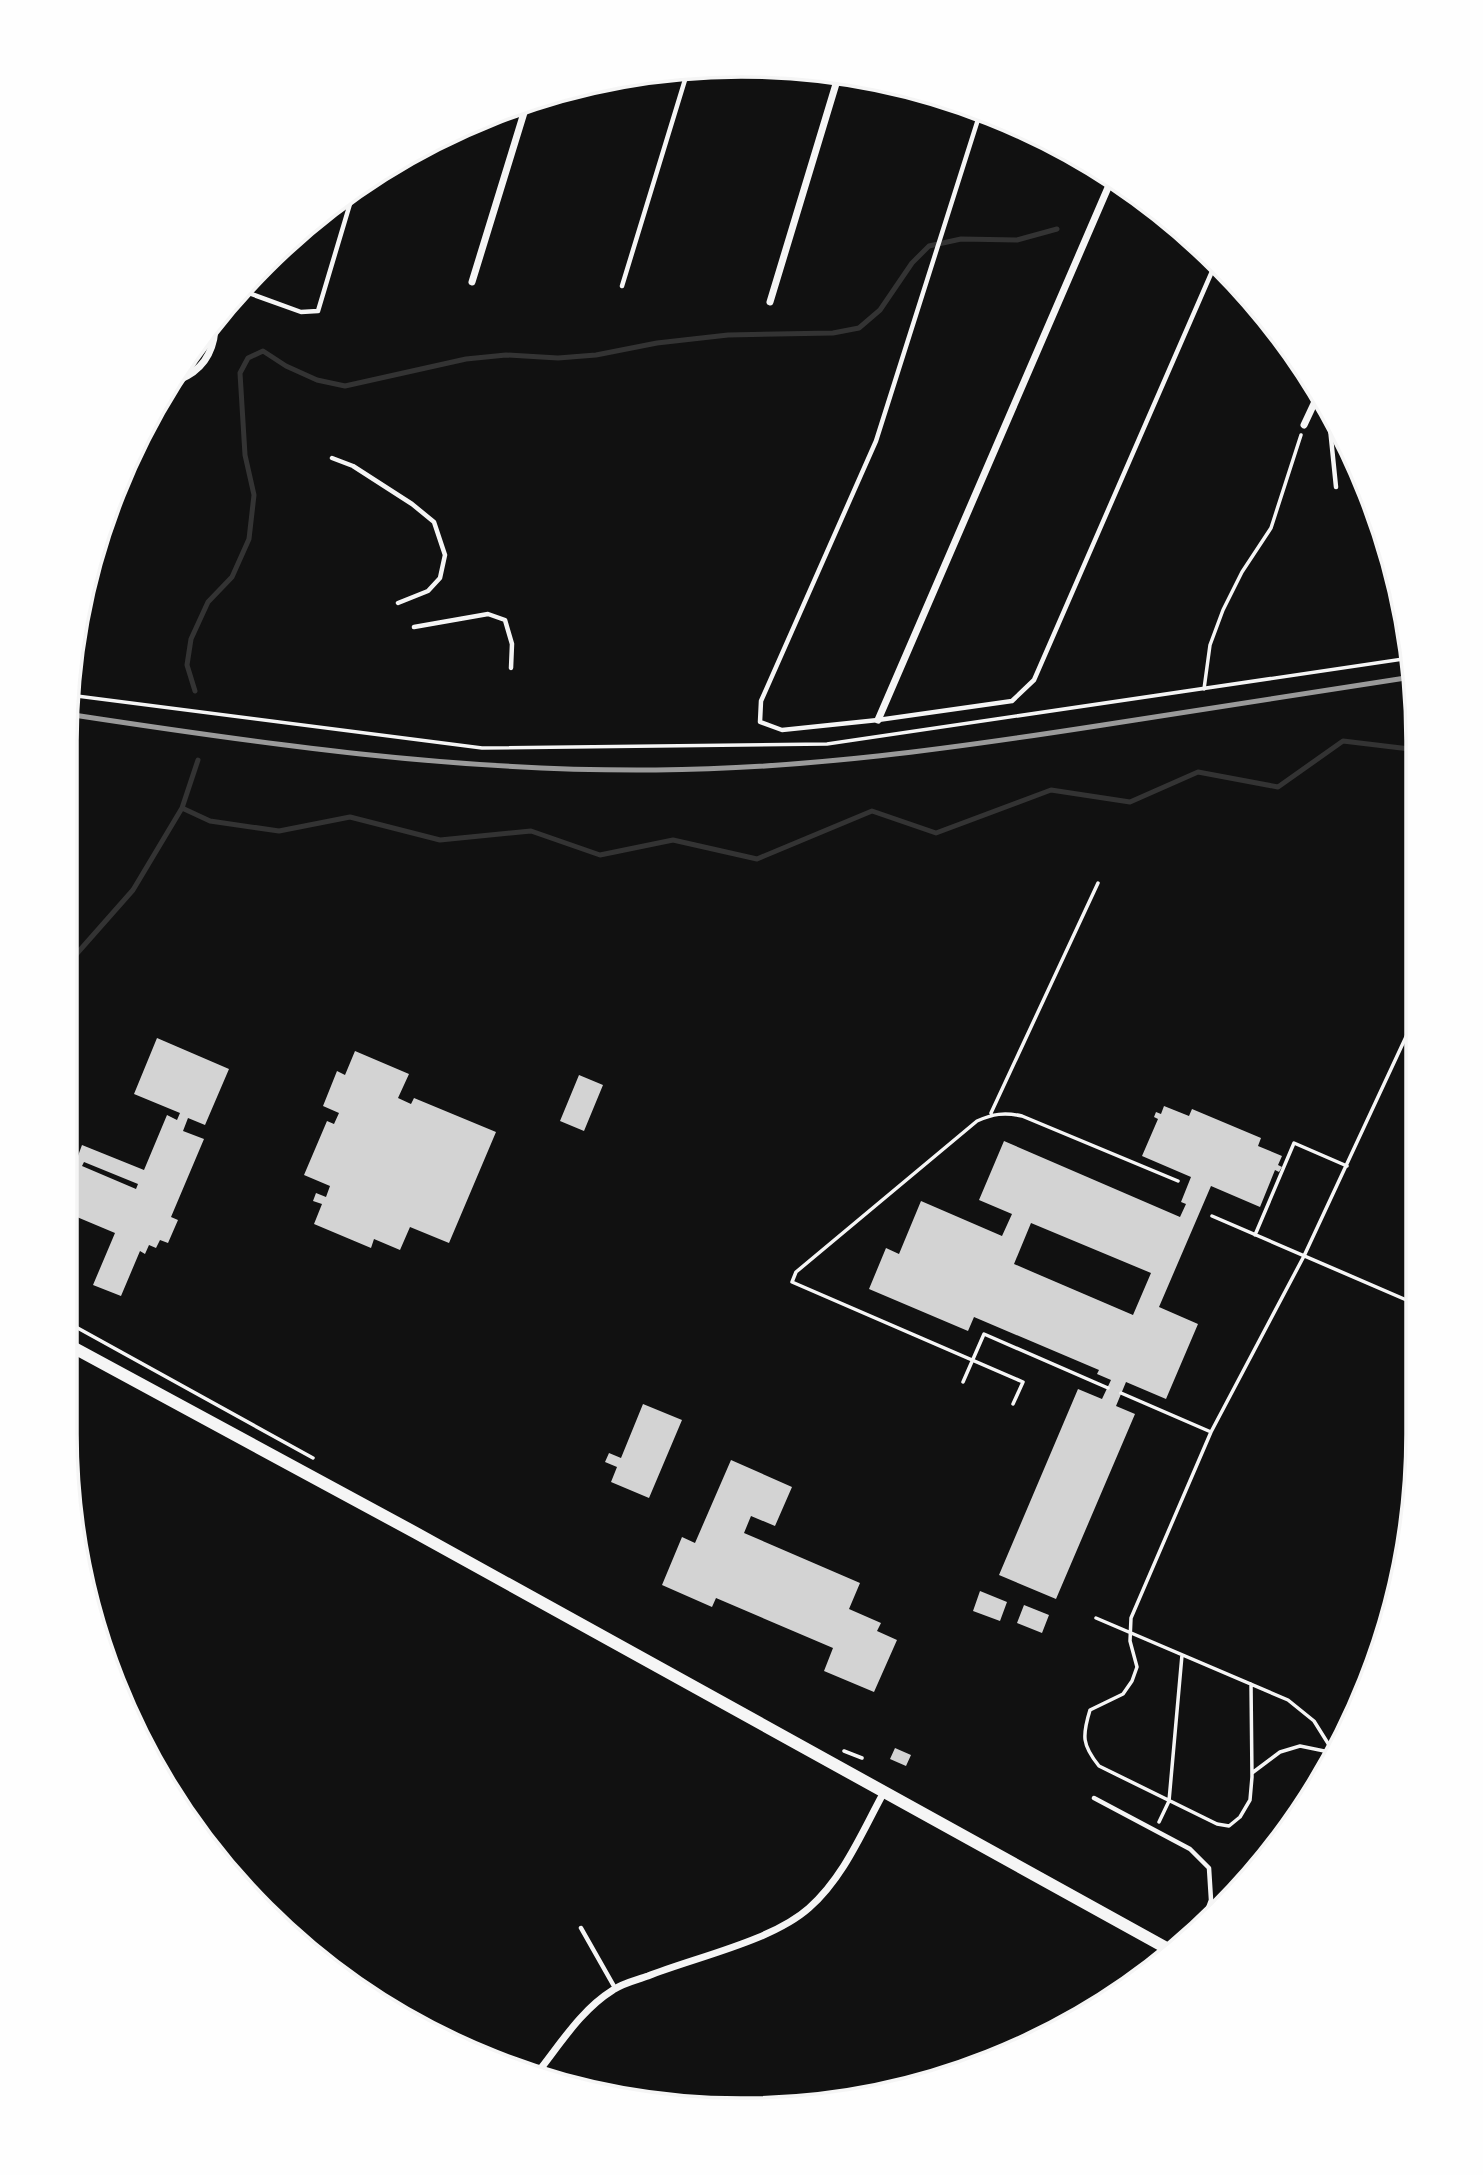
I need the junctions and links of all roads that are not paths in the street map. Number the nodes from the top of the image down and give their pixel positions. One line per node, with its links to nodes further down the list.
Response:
1 (685, 80): 9 (lane)
2 (836, 84): 11 (street)
3 (524, 114): 8 (street)
4 (978, 121): 22 (lane)
5 (1108, 187): 22 (street)
6 (350, 205): 10 (lane)
7 (1212, 273): 22 (lane)
8 (472, 282)
9 (622, 286)
10 (251, 293)
11 (770, 302)
12 (213, 338): 13 (street)
13 (186, 376)
14 (1314, 404): 15 (street)
15 (1304, 425)
16 (1331, 436): 18 (lane)
17 (332, 458): 19 (lane)
18 (1336, 487)
19 (398, 603)
20 (414, 627): 21 (lane)
21 (511, 668)
22 (878, 720)
23 (77, 1350): 24 (street)
24 (884, 1792): 28 (street); 29 (street)
25 (1094, 1798): 26 (lane)
26 (1209, 1905)
27 (582, 1928): 29 (lane)
28 (1164, 1946)
29 (615, 1988): 30 (street)
30 (542, 2067)

